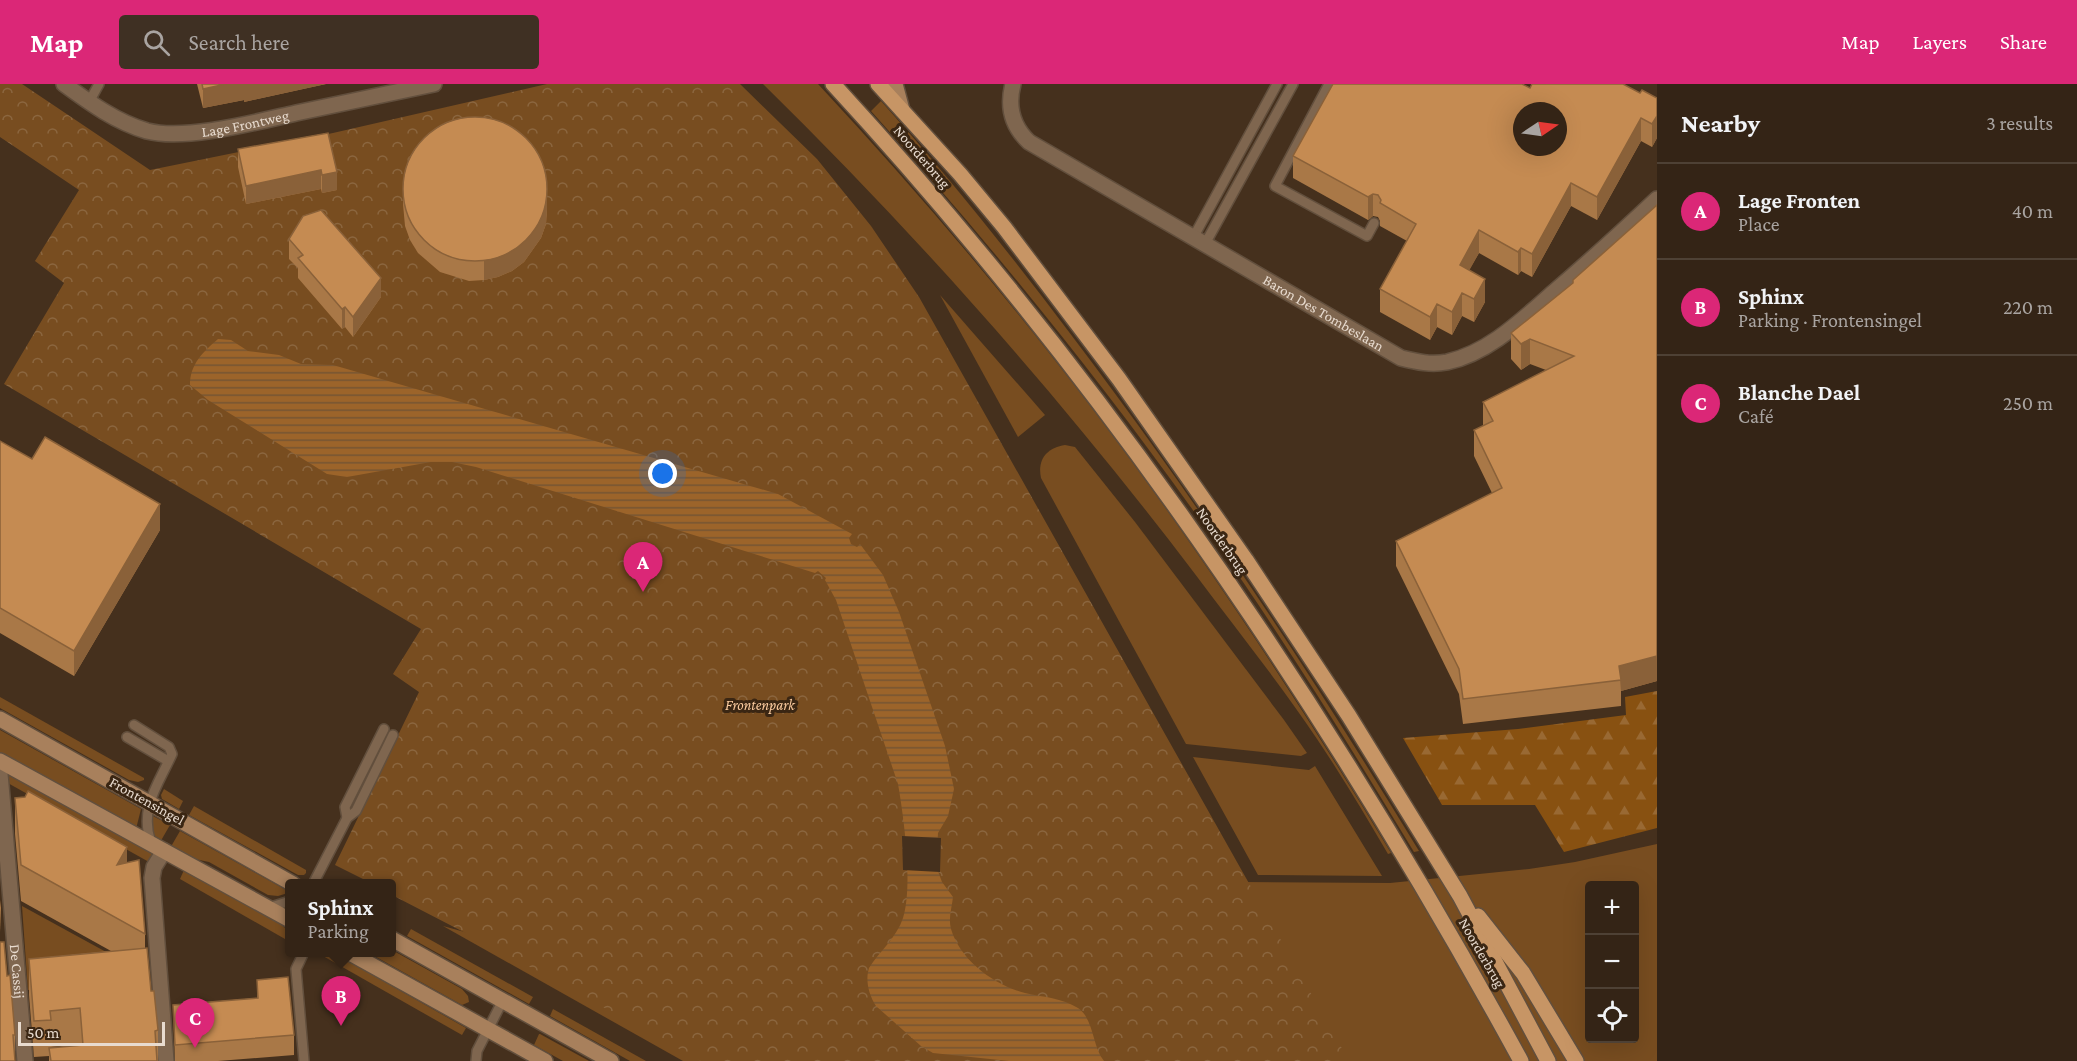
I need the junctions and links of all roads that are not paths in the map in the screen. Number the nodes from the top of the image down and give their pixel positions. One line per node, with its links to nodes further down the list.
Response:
1 (64, 84): 11 (street, Lage Frontweg)
2 (99, 84): 11 (lane)
3 (435, 84): 11 (street, Lage Frontweg)
4 (833, 84): 45 (main road, Noorderbrug)
5 (878, 84): 12 (main road, Noorderbrug)
6 (895, 84): 12 (main road)
7 (1013, 84): 15 (street, Baron Des Tombeslaan)
8 (1277, 84): 15 (lane)
9 (1293, 84): 15 (lane)
10 (1329, 84): 14 (lane)
11 (89, 102)
12 (902, 110): 30 (main road, Noorderbrug)
13 (1657, 200): 15 (street, Baron Des Tombeslaan)
14 (1374, 223)
15 (1199, 241)
16 (0, 719): 24 (main road, Frontensingel)
17 (134, 725): 22 (lane)
18 (384, 729): 25 (lane)
19 (393, 735): 25 (lane)
20 (127, 737): 22 (lane)
21 (0, 761): 26 (main road)
22 (168, 762): 24 (lane)
23 (0, 774): 29 (street, De Cassij)
24 (149, 802): 26 (lane); 27 (main road, Frontensingel)
25 (347, 819): 28 (lane)
26 (157, 847): 32 (main road); 41 (street)
27 (285, 879)
28 (316, 879)
29 (5, 890): 40 (street, De Cassij)
30 (1460, 896): 46 (main road, Noorderbrug); 47 (main road)
31 (285, 903): 32 (lane)
32 (268, 908): 33 (main road)
33 (285, 917)
34 (396, 941): 37 (main road)
35 (302, 957): 42 (lane)
36 (357, 957): 38 (main road)
37 (502, 1000): 38 (lane); 44 (main road)
38 (488, 1029): 39 (lane); 43 (main road)
39 (477, 1056)
40 (25, 1061)
41 (161, 1061)
42 (304, 1061)
43 (545, 1061)
44 (611, 1061)
45 (1521, 1061)
46 (1548, 1061)
47 (1576, 1061)

